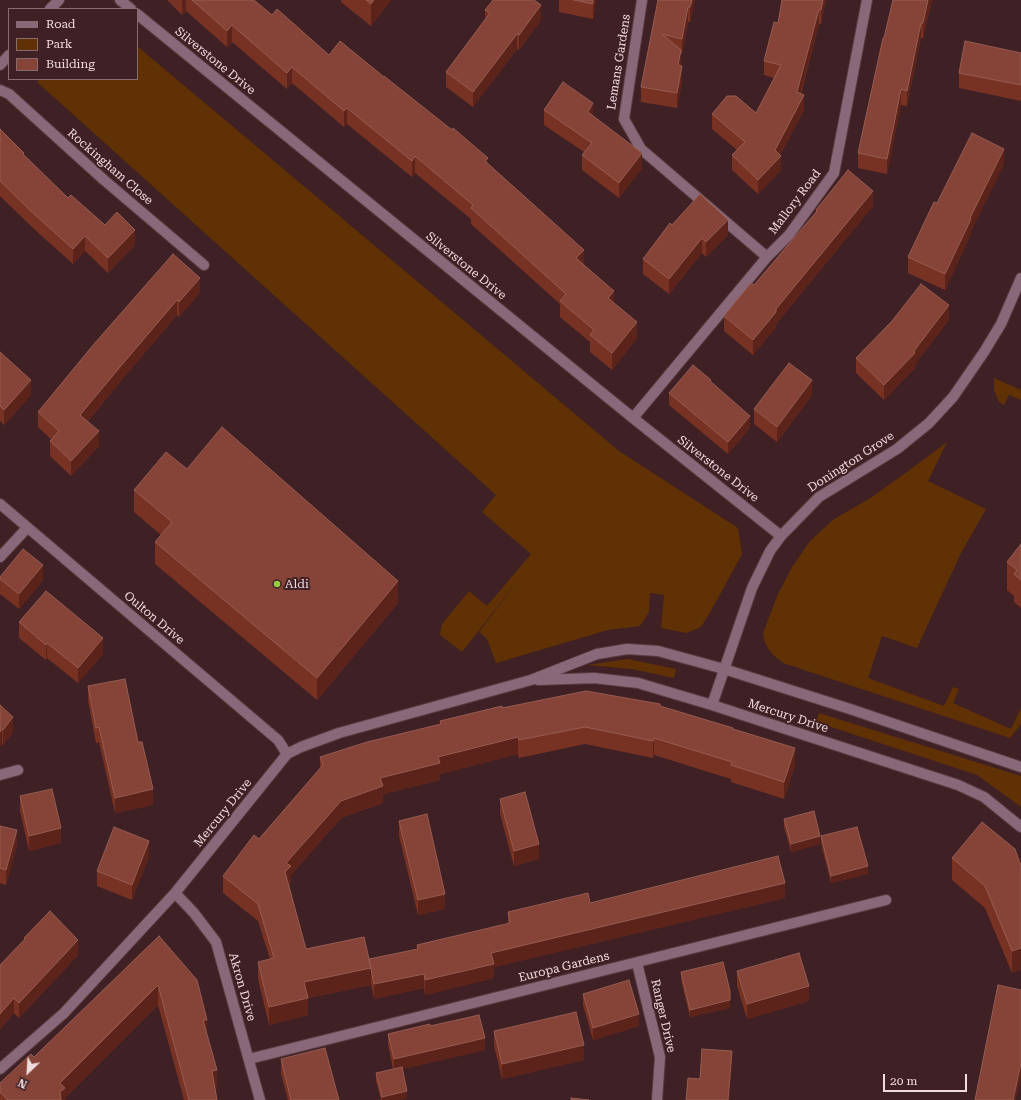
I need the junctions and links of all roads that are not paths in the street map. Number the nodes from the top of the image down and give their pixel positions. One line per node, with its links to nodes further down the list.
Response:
1 (59, 0): 5 (street)
2 (120, 0): 6 (street)
3 (642, 0): 11 (street, Lemans Gardens)
4 (867, 0): 11 (street, Mallory Road)
5 (51, 8)
6 (130, 8)
7 (138, 15): 14 (street, Silverstone Drive)
8 (8, 56): 9 (street)
9 (0, 64)
10 (0, 90): 12 (street, Rockingham Close)
11 (767, 257): 14 (street, Mallory Road)
12 (204, 265)
13 (1021, 278): 17 (street, Donington Grove)
14 (633, 418): 17 (street, Silverstone Drive)
15 (0, 504): 16 (street, Oulton Drive)
16 (27, 528): 18 (street); 22 (street, Oulton Drive)
17 (781, 536): 19 (street, Donington Grove)
18 (0, 557)
19 (724, 669): 20 (street, Mercury Drive); 21 (street, Donington Grove); 23 (street, Mercury Drive)
20 (531, 680): 21 (street, Mercury Drive); 22 (street, Mercury Drive)
21 (712, 705): 26 (street, Mercury Drive)
22 (287, 754): 27 (street, Mercury Drive)
23 (1021, 767)
24 (18, 770): 25 (street)
25 (0, 775)
26 (1021, 827)
27 (175, 893): 30 (street, Akron Drive); 31 (street, Mercury Drive)
28 (886, 900): 29 (street, Europa Gardens)
29 (637, 963): 30 (street, Europa Gardens); 33 (street, Ranger Drive)
30 (249, 1059): 32 (street, Akron Drive)
31 (0, 1069)
32 (260, 1100)
33 (657, 1100)

